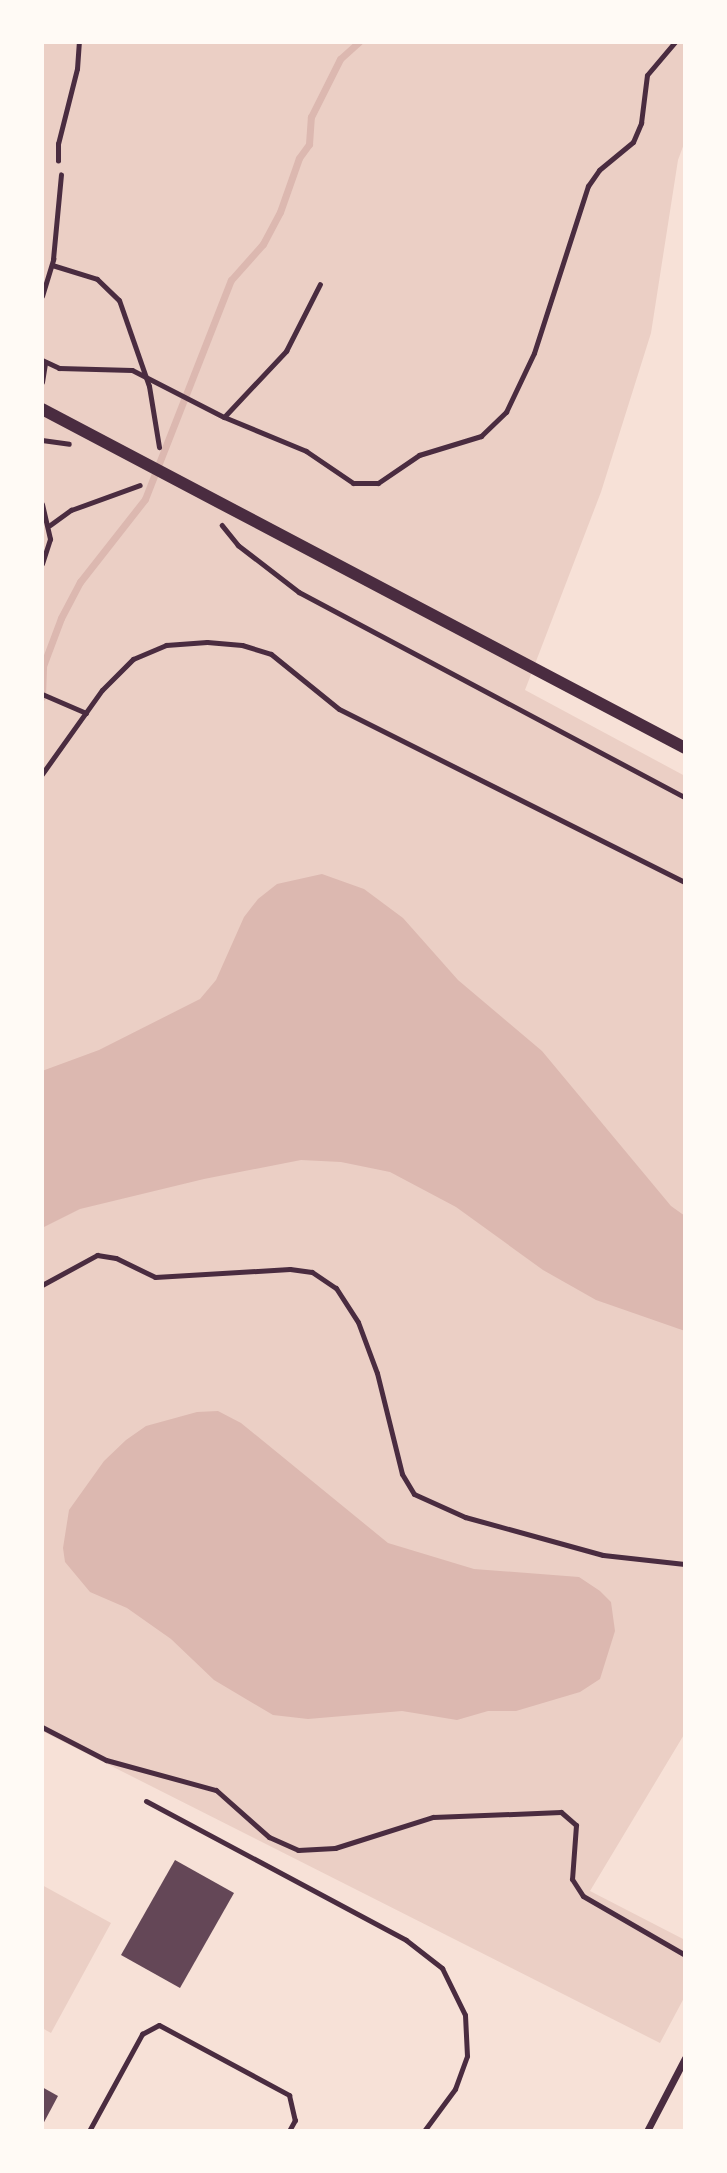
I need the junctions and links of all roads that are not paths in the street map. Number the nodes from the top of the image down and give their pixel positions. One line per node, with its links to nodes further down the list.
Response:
1 (675, 42): 10 (lane)
2 (61, 174): 3 (lane)
3 (52, 265): 5 (lane); 7 (lane)
4 (320, 284): 10 (lane)
5 (42, 296)
6 (44, 361): 7 (lane); 8 (lane)
7 (146, 376): 10 (lane); 11 (lane)
8 (42, 383)
9 (42, 409): 18 (street)
10 (224, 417)
11 (159, 447)
12 (140, 485): 14 (lane)
13 (42, 504): 14 (lane)
14 (50, 525): 15 (lane)
15 (42, 564)
16 (42, 694): 17 (lane)
17 (86, 713): 19 (lane); 20 (lane)
18 (684, 747)
19 (42, 774)
20 (685, 881)
21 (42, 1285): 22 (lane)
22 (685, 1564)
23 (42, 1727): 25 (lane)
24 (146, 1801): 29 (lane)
25 (685, 1955)
26 (685, 2057): 30 (street)
27 (89, 2131): 28 (lane)
28 (289, 2131)
29 (424, 2131)
30 (647, 2131)

